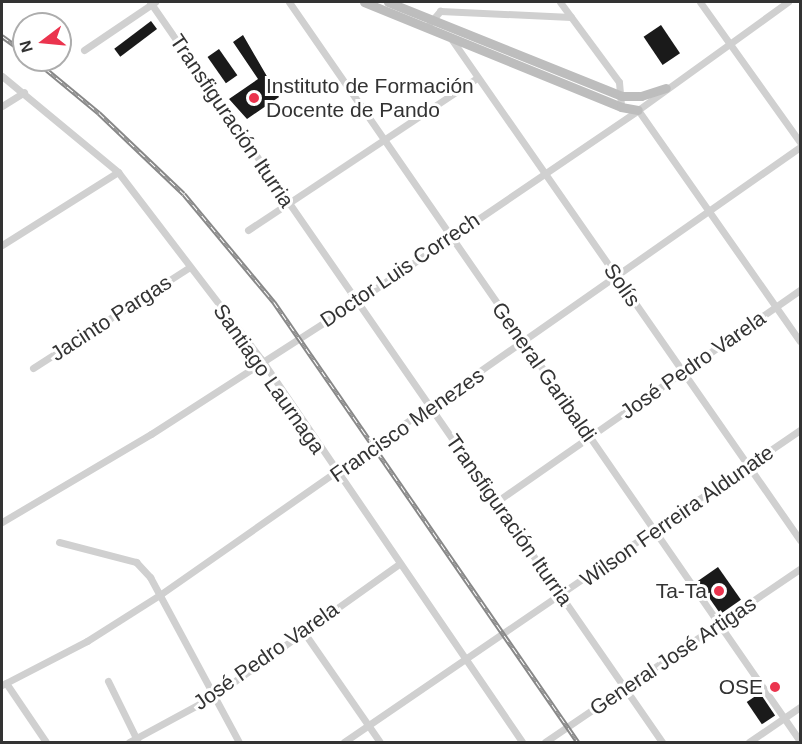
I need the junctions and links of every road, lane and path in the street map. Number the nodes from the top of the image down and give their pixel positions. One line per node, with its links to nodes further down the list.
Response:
1 (152, 2): 12 (street); 27 (street, Transfiguración Iturria)
2 (289, 2): 22 (street, General Garibaldi)
3 (364, 2): 9 (street)
4 (388, 2): 9 (street)
5 (560, 2): 8 (street)
6 (700, 2): 11 (street)
7 (788, 2): 11 (street, Doctor Luis Correch)
8 (571, 17): 9 (street); 17 (street)
9 (429, 23): 10 (street)
10 (451, 32): 14 (street, Solís); 17 (street); 20 (street)
11 (728, 43): 15 (street, Doctor Luis Correch); 23 (street)
12 (84, 50)
13 (2, 76): 16 (street, Santiago Laurnaga)
14 (477, 78): 22 (street); 26 (street, Solís)
15 (666, 88): 18 (street); 21 (street, Doctor Luis Correch)
16 (24, 92): 19 (street); 25 (street, Santiago Laurnaga)
17 (622, 96): 18 (street); 20 (street)
18 (641, 96): 21 (street)
19 (2, 106)
20 (621, 107): 21 (street)
21 (638, 110): 26 (street, Doctor Luis Correch); 28 (street)
22 (384, 140): 27 (street); 30 (street, General Garibaldi)
23 (801, 142)
24 (801, 147): 28 (street, Francisco Menezes)
25 (118, 171): 31 (street); 32 (street, Santiago Laurnaga)
26 (543, 172): 30 (street, Doctor Luis Correch); 33 (street, Solís)
27 (288, 203): 29 (street); 35 (street, Transfiguración Iturria)
28 (709, 212): 33 (street, Francisco Menezes); 36 (street)
29 (248, 231)
30 (450, 237): 35 (street, Doctor Luis Correch); 37 (street, General Garibaldi)
31 (2, 246)
32 (188, 268): 39 (street, Santiago Laurnaga); 40 (street, Jacinto Pargas)
33 (617, 277): 37 (street, Francisco Menezes); 41 (street, Solís)
34 (801, 290): 36 (street, José Pedro Varela)
35 (356, 302): 39 (street, Doctor Luis Correch); 42 (street, Transfiguración Iturria)
36 (776, 307): 38 (street); 41 (street, José Pedro Varela)
37 (524, 342): 42 (street, Francisco Menezes); 44 (street, General Garibaldi)
38 (801, 342)
39 (262, 362): 46 (street, Santiago Laurnaga); 48 (street, Doctor Luis Correch)
40 (33, 368)
41 (682, 371): 44 (street, José Pedro Varela); 45 (street, Solís)
42 (431, 408): 46 (street, Francisco Menezes); 47 (street, Transfiguración Iturria)
43 (801, 430): 45 (street, Wilson Ferreira Aldunate)
44 (590, 437): 47 (street, José Pedro Varela); 49 (street, General Garibaldi)
45 (748, 466): 49 (street, Wilson Ferreira Aldunate); 50 (street, Solís)
46 (336, 474): 52 (street, Santiago Laurnaga); 54 (street, Francisco Menezes)
47 (496, 502): 55 (street, Transfiguración Iturria)
48 (2, 522)
49 (655, 532): 55 (street, Wilson Ferreira Aldunate); 56 (street, General Garibaldi)
50 (801, 540)
51 (60, 542): 54 (street)
52 (399, 564): 57 (street, José Pedro Varela); 58 (street, Santiago Laurnaga)
53 (801, 569): 56 (street, General José Artigas)
54 (161, 594): 60 (street, Francisco Menezes); 62 (street)
55 (561, 596): 58 (street, Wilson Ferreira Aldunate); 61 (street, Transfiguración Iturria)
56 (719, 624): 61 (street, General José Artigas); 64 (street, General Garibaldi)
57 (303, 631): 62 (street, José Pedro Varela); 65 (street)
58 (466, 662): 65 (street, Wilson Ferreira Aldunate); 73 (street, Santiago Laurnaga)
59 (108, 681): 66 (street)
60 (4, 684): 68 (street)
61 (625, 688): 74 (street, General José Artigas); 75 (street, Transfiguración Iturria)
62 (214, 696): 66 (street, José Pedro Varela); 70 (street)
63 (801, 707): 64 (street)
64 (785, 718): 67 (street, General Garibaldi); 76 (street)
65 (369, 725): 71 (street, Wilson Ferreira Aldunate); 72 (street)
66 (137, 741): 69 (street, José Pedro Varela)
67 (801, 741)
68 (46, 742)
69 (129, 742)
70 (239, 742)
71 (344, 742)
72 (380, 742)
73 (522, 742)
74 (546, 742)
75 (662, 742)
76 (749, 742)

